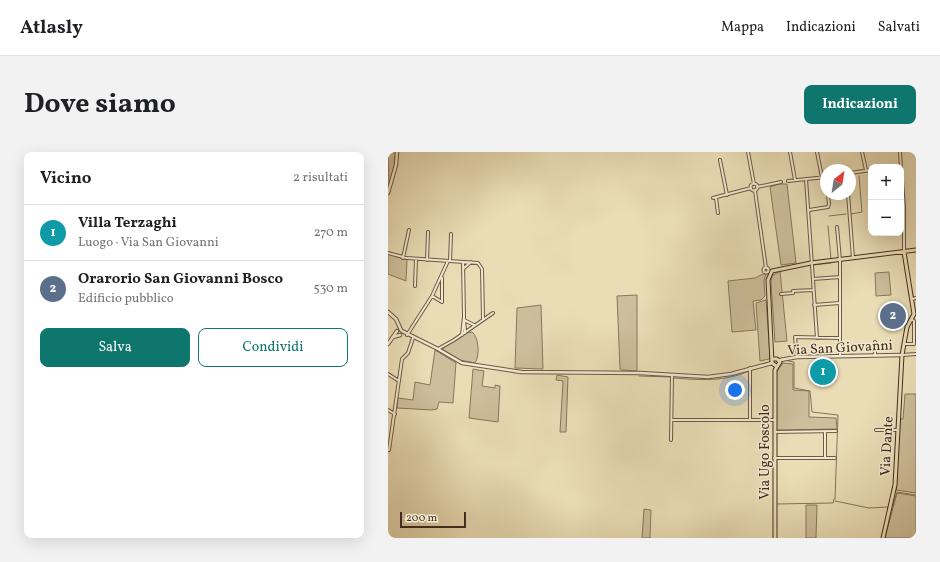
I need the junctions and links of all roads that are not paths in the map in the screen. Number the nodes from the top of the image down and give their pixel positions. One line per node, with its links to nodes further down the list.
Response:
1 (397, 152): 21 (street)
2 (748, 152): 17 (street)
3 (790, 152): 14 (street)
4 (817, 152): 9 (street)
5 (862, 152): 10 (street)
6 (900, 152): 8 (street)
7 (720, 160): 22 (street)
8 (901, 164)
9 (820, 167)
10 (866, 170): 11 (street)
11 (856, 172)
12 (820, 177): 13 (street)
13 (806, 179): 14 (street); 26 (street)
14 (795, 180): 15 (street)
15 (788, 181)
16 (781, 182): 18 (street)
17 (754, 184): 18 (street); 19 (street)
18 (757, 187): 20 (street)
19 (751, 188): 20 (street); 22 (street)
20 (755, 191): 48 (street)
21 (388, 193)
22 (727, 195): 27 (street)
23 (828, 200): 26 (street)
24 (848, 200): 39 (street)
25 (902, 200): 32 (street)
26 (809, 210): 47 (street)
27 (718, 213)
28 (837, 227): 43 (street)
29 (408, 230): 38 (street)
30 (428, 232): 42 (street)
31 (451, 234): 44 (street)
32 (904, 245): 35 (street); 36 (street)
33 (912, 250): 34 (main road); 36 (main road); 40 (main road)
34 (916, 250)
35 (899, 252): 36 (main road); 39 (main road)
36 (904, 252): 40 (main road)
37 (388, 253): 38 (street)
38 (402, 258): 41 (street)
39 (853, 258): 43 (main road)
40 (906, 258): 59 (main road)
41 (416, 259): 42 (street); 54 (street)
42 (427, 260): 44 (street)
43 (840, 260): 47 (main road); 52 (street)
44 (449, 261): 45 (street); 51 (street)
45 (463, 262): 46 (street); 49 (street)
46 (472, 262): 49 (street); 65 (street)
47 (811, 263): 50 (main road); 53 (street)
48 (766, 268): 50 (street); 50 (street)
49 (463, 269): 64 (street)
50 (770, 272): 86 (main road)
51 (442, 277): 57 (street); 57 (street)
52 (840, 277): 53 (street); 60 (street)
53 (813, 279): 55 (street)
54 (415, 286)
55 (813, 290): 56 (street); 61 (street)
56 (781, 294)
57 (432, 296): 70 (street)
58 (916, 298): 59 (street)
59 (912, 299): 66 (main road, Via Dante)
60 (840, 303): 61 (street); 74 (street)
61 (814, 305): 73 (street)
62 (388, 312): 68 (street)
63 (493, 313): 65 (street)
64 (464, 319): 67 (street); 69 (street); 71 (street)
65 (483, 319): 67 (street)
66 (911, 319): 75 (street); 78 (main road, Via Dante)
67 (476, 325): 69 (street)
68 (400, 332): 70 (street); 77 (street)
69 (465, 333): 71 (street)
70 (407, 335): 72 (street)
71 (462, 335): 79 (street)
72 (413, 338): 79 (street); 91 (street)
73 (816, 338): 74 (street); 83 (street)
74 (840, 338): 84 (street)
75 (915, 341): 78 (street)
76 (874, 342): 82 (street)
77 (388, 344)
78 (904, 344): 80 (main road, Via Dante)
79 (438, 349): 90 (street)
80 (902, 354): 81 (street); 82 (street, Via San Giovanni); 100 (main road, Via Dante)
81 (916, 354)
82 (874, 356): 84 (street, Via San Giovanni)
83 (797, 357): 84 (street, Via San Giovanni); 85 (street, Via San Giovanni)
84 (840, 357)
85 (780, 360): 86 (main road); 87 (main road)
86 (773, 361): 87 (main road); 88 (street)
87 (776, 366): 96 (main road, Via Ugo Foscolo)
88 (750, 368): 90 (street); 95 (street)
89 (388, 374): 91 (street)
90 (672, 375): 94 (street)
91 (399, 381): 93 (street)
92 (388, 410): 93 (street)
93 (395, 414): 98 (street)
94 (672, 420): 95 (street); 104 (street)
95 (750, 420): 96 (street)
96 (774, 420): 103 (main road, Via Ugo Foscolo)
97 (388, 424): 98 (street)
98 (393, 426): 105 (street)
99 (876, 430): 100 (street)
100 (899, 430): 110 (main road, Via Dante)
101 (825, 431): 102 (street); 103 (street); 107 (street)
102 (836, 431)
103 (774, 432): 106 (main road, Via Ugo Foscolo)
104 (671, 440)
105 (389, 450)
106 (774, 458): 107 (street); 109 (main road, Via Ugo Foscolo)
107 (825, 458): 108 (street)
108 (835, 458)
109 (775, 538)
110 (883, 538)

